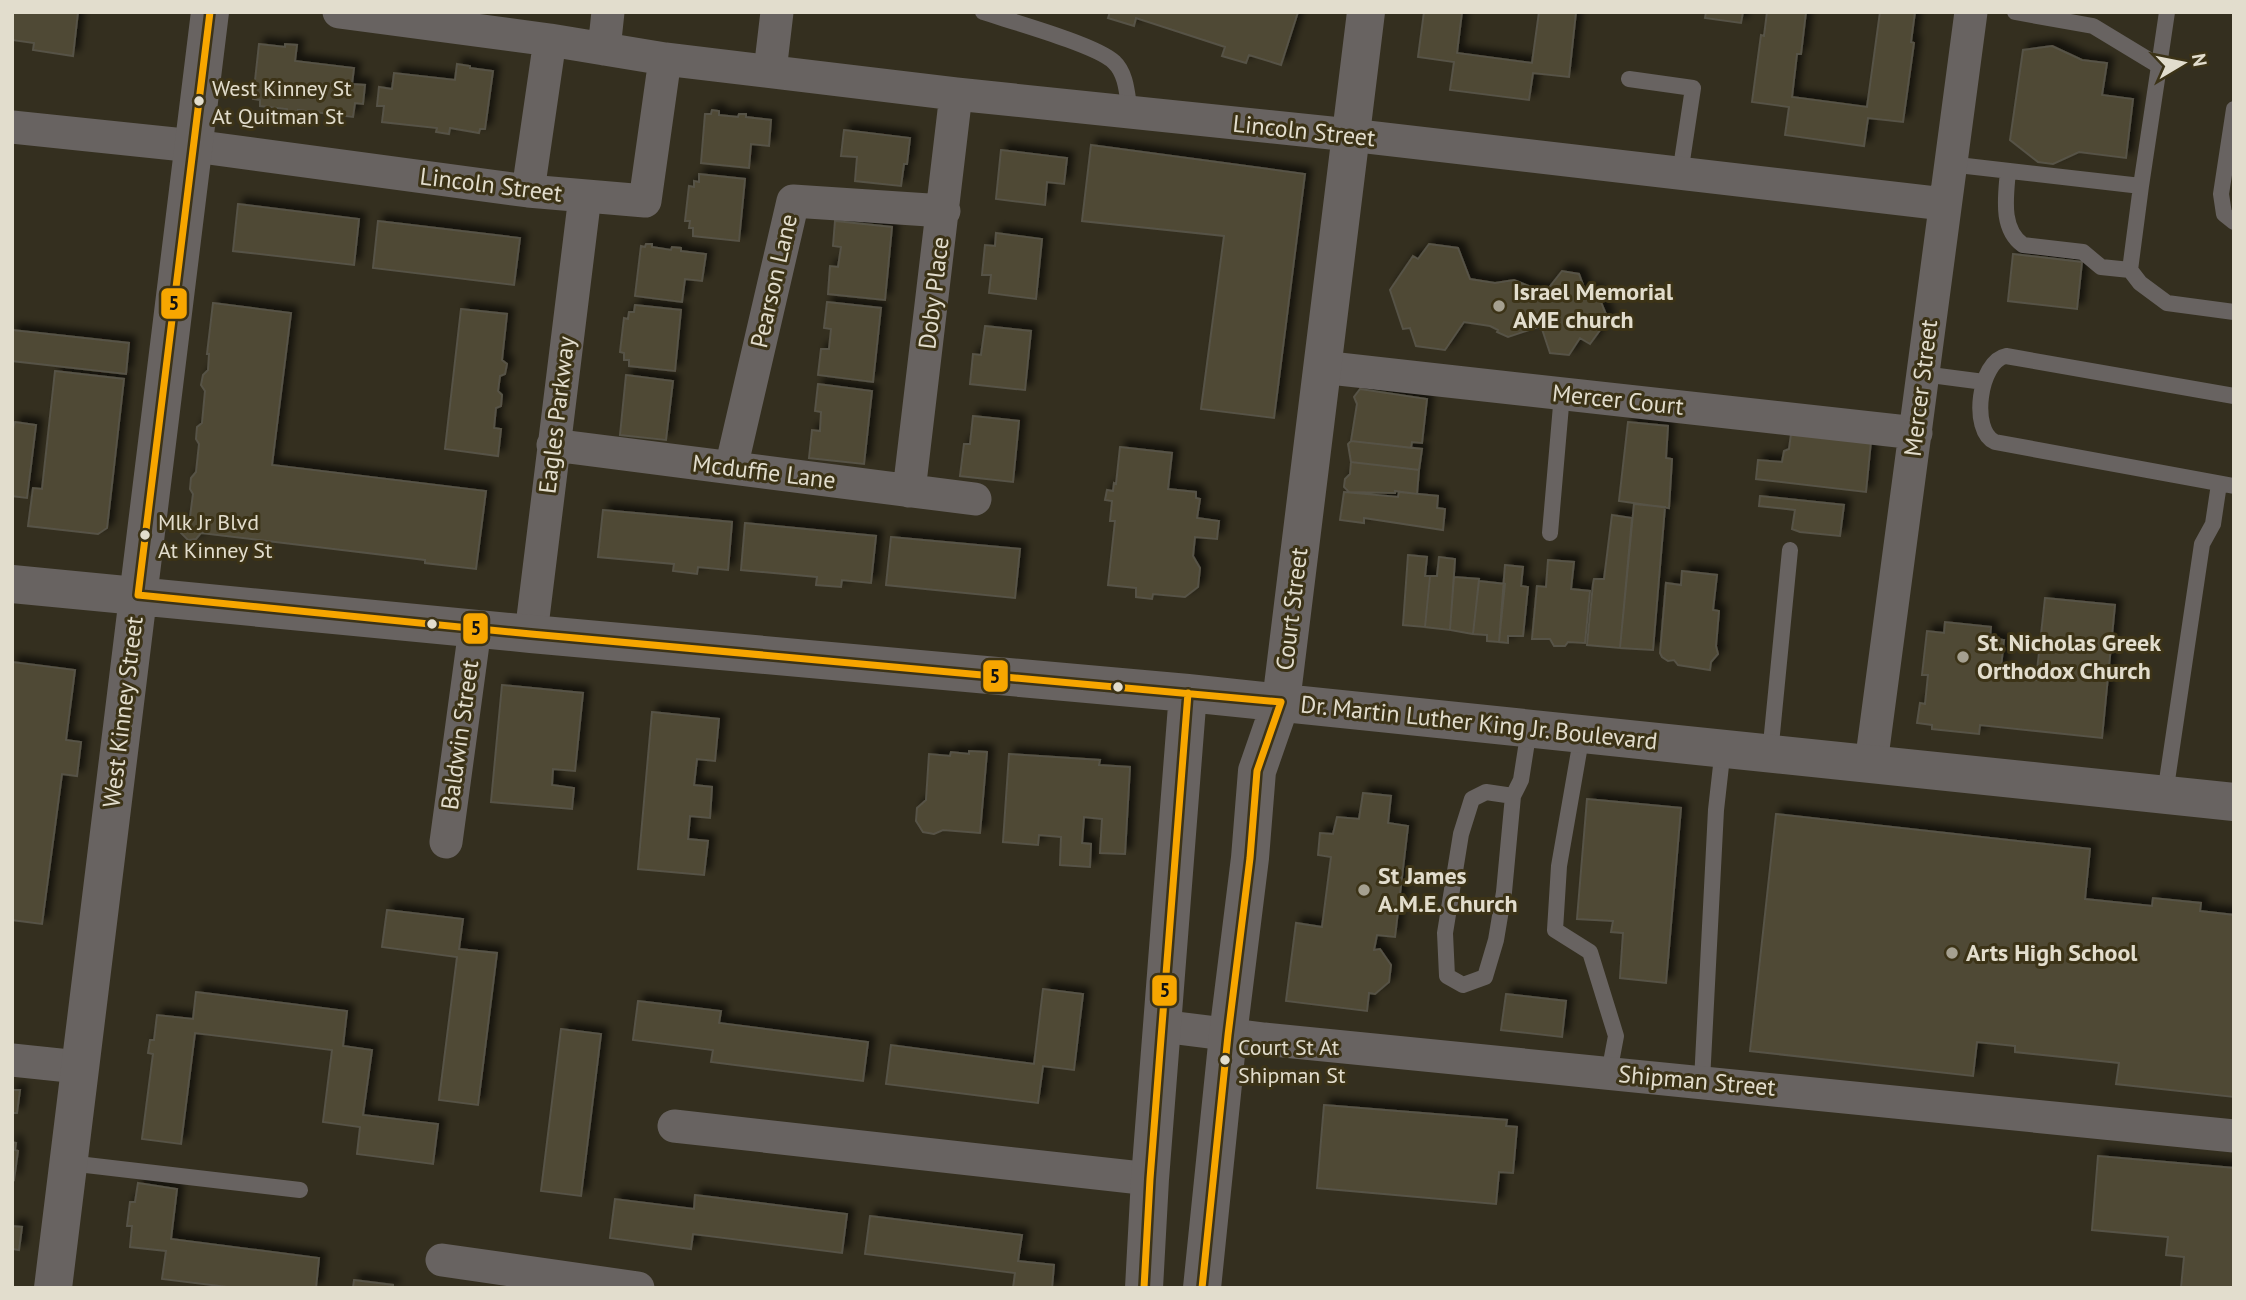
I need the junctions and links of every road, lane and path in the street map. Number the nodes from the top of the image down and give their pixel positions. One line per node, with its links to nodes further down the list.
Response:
1 (210, 12): 22 (street, West Kinney Street)
2 (339, 12): 11 (street, Lincoln Street)
3 (608, 12): 12 (street)
4 (777, 12): 15 (street)
5 (983, 12): 19 (lane)
6 (1366, 12): 21 (street, Court Street)
7 (1971, 12): 23 (street, Mercer Street)
8 (2015, 12): 10 (lane)
9 (2167, 12): 14 (lane)
10 (2036, 14): 14 (lane)
11 (550, 40): 12 (street, Lincoln Street); 27 (street)
12 (604, 49): 13 (street, Lincoln Street)
13 (665, 59): 15 (street, Lincoln Street); 28 (street, Lincoln Street)
14 (2159, 66): 26 (lane)
15 (770, 71): 17 (street, Lincoln Street)
16 (1629, 79): 25 (lane)
17 (956, 94): 19 (street, Lincoln Street); 30 (street, Doby Place)
18 (2234, 108): 31 (lane)
19 (1130, 112): 21 (street, Lincoln Street)
20 (12, 127): 22 (street, Lincoln Street)
21 (1350, 135): 25 (street, Lincoln Street); 34 (street, Court Street)
22 (194, 146): 27 (street, Lincoln Street); 48 (street, West Kinney Street)
23 (1949, 164): 24 (lane); 29 (street, Mercer Street)
24 (2007, 171): 26 (lane); 32 (lane)
25 (1681, 174): 29 (street, Lincoln Street)
26 (2141, 186): 32 (lane)
27 (527, 191): 28 (street, Lincoln Street)
28 (585, 196): 40 (street, Eagles Parkway)
29 (1944, 204): 35 (street, Mercer Street)
30 (944, 211): 41 (street, Pearson Lane); 43 (street, Doby Place)
31 (2234, 222)
32 (2130, 270): 33 (lane)
33 (2234, 312)
34 (1321, 367): 37 (street, Mercer Court); 52 (street, Court Street)
35 (1923, 373): 36 (lane); 39 (street, Mercer Street)
36 (1984, 382): 38 (lane); 42 (lane)
37 (1562, 394): 39 (street, Mercer Court); 45 (lane)
38 (2234, 396)
39 (1916, 433): 57 (street, Mercer Street)
40 (553, 445): 41 (street, Mcduffie Lane); 50 (street, Eagles Parkway)
41 (731, 468): 43 (street, Mcduffie Lane)
42 (2226, 485): 58 (lane)
43 (908, 491): 44 (street, Mcduffie Lane)
44 (975, 499)
45 (1550, 533)
46 (1790, 550): 56 (lane)
47 (12, 584): 48 (street, Dr. Martin Luther King Jr. Boulevard)
48 (138, 595): 49 (street, Dr. Martin Luther King Jr. Boulevard); 65 (street, West Kinney Street)
49 (475, 629): 50 (street, Dr. Martin Luther King Jr. Boulevard); 61 (street, Baldwin Street)
50 (531, 634): 51 (street, Dr. Martin Luther King Jr. Boulevard)
51 (1188, 693): 52 (street, Dr. Martin Luther King Jr. Boulevard); 62 (street)
52 (1281, 702): 53 (street, Dr. Martin Luther King Jr. Boulevard); 63 (street, Court Street)
53 (1529, 729): 54 (street, Dr. Martin Luther King Jr. Boulevard); 59 (lane)
54 (1583, 734): 55 (street, Dr. Martin Luther King Jr. Boulevard); 66 (lane)
55 (1723, 748): 56 (street, Dr. Martin Luther King Jr. Boulevard); 67 (lane)
56 (1770, 754): 57 (street, Dr. Martin Luther King Jr. Boulevard)
57 (1871, 764): 58 (street, Dr. Martin Luther King Jr. Boulevard)
58 (2165, 794): 60 (street, Dr. Martin Luther King Jr. Boulevard)
59 (1513, 796): 59 (lane)
60 (2234, 802)
61 (446, 842)
62 (1161, 1026): 63 (street, Shipman Street); 71 (street)
63 (1228, 1035): 66 (street, Shipman Street); 77 (street, Court Street)
64 (12, 1059): 65 (street)
65 (79, 1068): 70 (street, West Kinney Street)
66 (1609, 1073): 67 (street, Shipman Street)
67 (1702, 1081): 69 (street, Shipman Street)
68 (674, 1126): 71 (street)
69 (2234, 1136)
70 (69, 1163): 72 (lane); 74 (street, West Kinney Street)
71 (1150, 1179): 76 (street)
72 (300, 1189)
73 (442, 1260): 75 (street)
74 (53, 1288)
75 (638, 1288)
76 (1144, 1288)
77 (1202, 1288)

